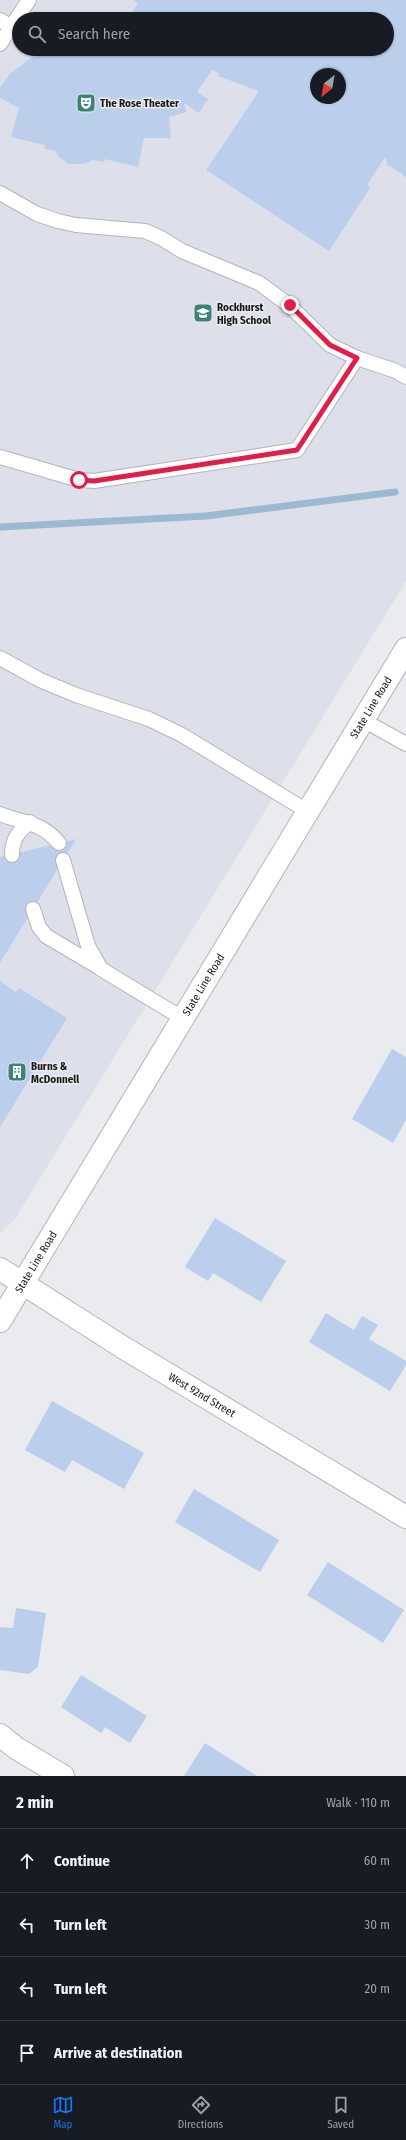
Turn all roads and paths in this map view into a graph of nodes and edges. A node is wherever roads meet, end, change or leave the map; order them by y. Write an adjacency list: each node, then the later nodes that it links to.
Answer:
1 (29, 0): 2 (lane)
2 (18, 12)
3 (6, 24): 4 (lane)
4 (0, 44)
5 (0, 193): 6 (lane)
6 (357, 358): 7 (lane); 8 (lane)
7 (406, 377)
8 (0, 457)
9 (405, 653): 11 (main road, State Line Road)
10 (0, 658): 13 (lane)
11 (363, 720): 12 (lane); 13 (main road, State Line Road)
12 (406, 744)
13 (307, 811): 21 (main road, State Line Road)
14 (0, 814): 15 (lane)
15 (30, 822): 16 (lane); 17 (lane)
16 (58, 843)
17 (12, 855)
18 (63, 860): 20 (lane)
19 (33, 909): 20 (lane)
20 (101, 969): 21 (lane)
21 (182, 1018): 23 (main road, State Line Road)
22 (0, 1269): 23 (main road, West 92nd Street)
23 (23, 1283): 24 (main road, State Line Road); 25 (main road, West 92nd Street)
24 (0, 1321)
25 (406, 1517)
26 (0, 1735): 27 (main road)
27 (63, 1776)

